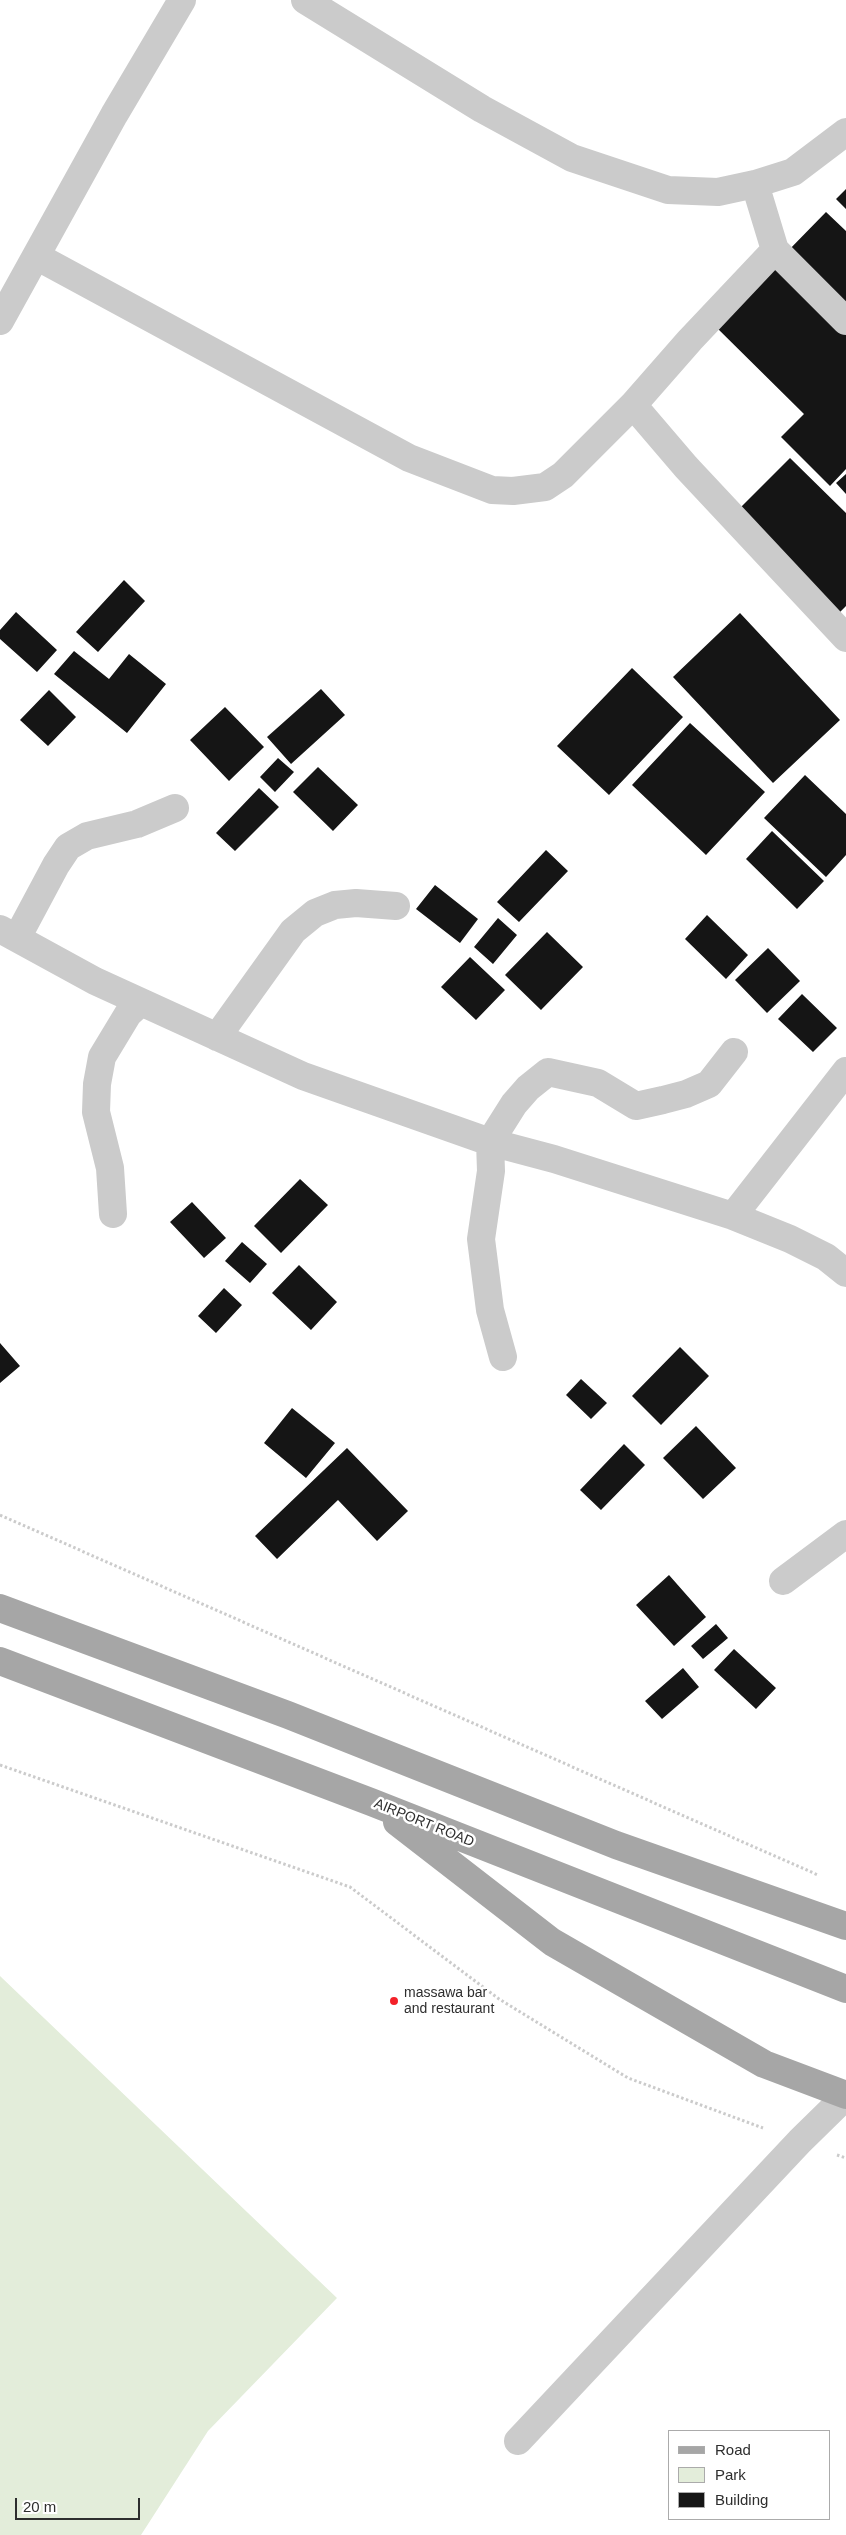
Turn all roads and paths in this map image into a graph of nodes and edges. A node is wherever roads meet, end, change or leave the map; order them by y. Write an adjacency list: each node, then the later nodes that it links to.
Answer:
1 (182, 0): 6 (street)
2 (305, 0): 4 (street)
3 (846, 132): 4 (street)
4 (755, 184): 5 (street)
5 (775, 250): 8 (street); 9 (street)
6 (36, 256): 7 (street); 9 (street)
7 (0, 321)
8 (846, 321)
9 (633, 405): 10 (street)
10 (846, 638)
11 (175, 808): 13 (street)
12 (396, 906): 15 (street)
13 (8, 934): 14 (street)
14 (140, 1003): 15 (street); 19 (street)
15 (217, 1038): 18 (street)
16 (734, 1052): 18 (street)
17 (846, 1071): 20 (street)
18 (490, 1142): 20 (street); 22 (street)
19 (113, 1214)
20 (733, 1216): 21 (street)
21 (846, 1273)
22 (503, 1357)
23 (0, 1515): 30 (path)
24 (846, 1534): 25 (street)
25 (783, 1581)
26 (0, 1608): 31 (main road)
27 (1, 1663): 29 (main road, AIRPORT ROAD)
28 (0, 1765): 34 (path)
29 (371, 1802): 32 (main road, AIRPORT ROAD); 33 (main road)
30 (819, 1876)
31 (846, 1926)
32 (846, 1989)
33 (846, 2096): 34 (street)
34 (800, 2141): 35 (path); 36 (street)
35 (846, 2158)
36 (518, 2441)

